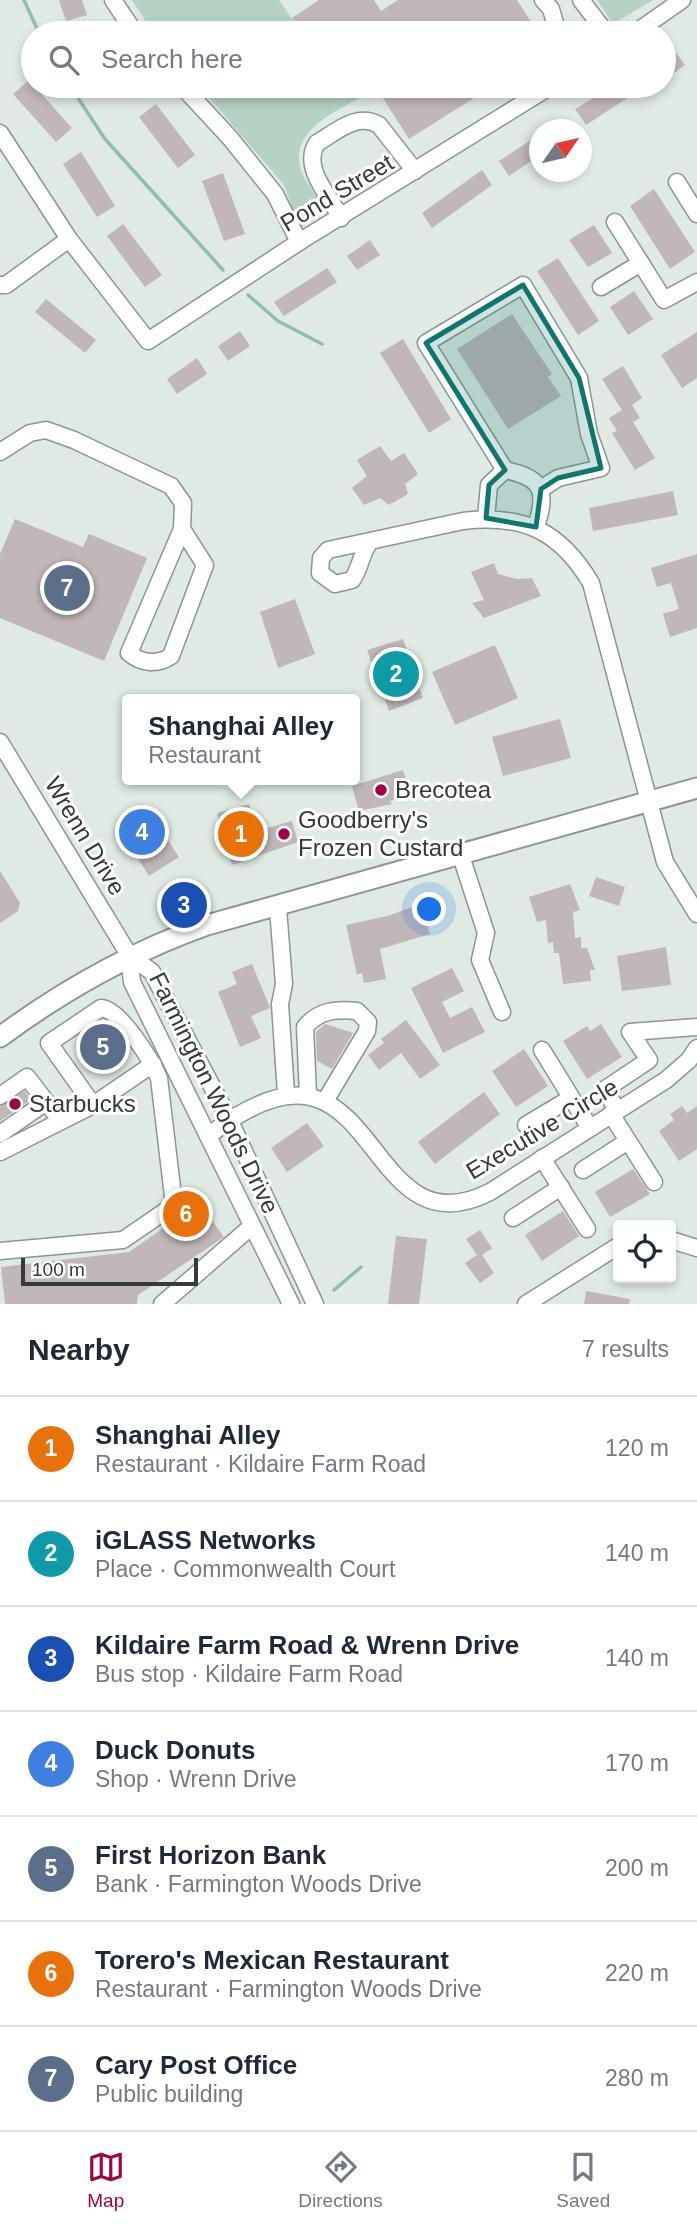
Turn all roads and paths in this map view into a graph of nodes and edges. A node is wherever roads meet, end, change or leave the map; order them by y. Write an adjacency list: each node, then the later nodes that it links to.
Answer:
1 (113, 0): 5 (street)
2 (543, 0): 6 (street)
3 (581, 0): 7 (street)
4 (682, 0): 8 (street)
5 (127, 21)
6 (554, 21)
7 (597, 21)
8 (652, 21)
9 (192, 98): 18 (street)
10 (526, 98): 12 (street, Pond Street)
11 (0, 133): 17 (street)
12 (415, 171): 15 (street, Pond Street); 15 (street)
13 (677, 181): 14 (street)
14 (697, 214)
15 (341, 218): 18 (street, Pond Street)
16 (615, 222): 19 (street)
17 (69, 239): 18 (street, Pond Street); 21 (street)
18 (299, 242)
19 (640, 263): 20 (street); 22 (street)
20 (697, 282)
21 (0, 285)
22 (601, 287)
23 (0, 452): 28 (street)
24 (505, 470): 25 (street); 25 (street); 26 (street)
25 (541, 489): 27 (street)
26 (486, 518): 27 (street); 29 (street)
27 (536, 527): 33 (street)
28 (182, 530): 28 (street)
29 (370, 541)
30 (0, 742): 31 (street, Wrenn Drive)
31 (7, 764): 37 (street, Wrenn Drive)
32 (697, 788): 33 (main road)
33 (647, 802): 34 (main road); 36 (street)
34 (461, 856): 35 (main road); 38 (street)
35 (278, 908): 37 (main road); 44 (street)
36 (697, 914)
37 (129, 955): 40 (main road); 52 (street, Farmington Woods Drive); 57 (street, Farmington Woods Drive)
38 (502, 1012)
39 (697, 1027): 51 (street)
40 (0, 1037)
41 (697, 1048): 51 (street, Executive Circle)
42 (542, 1050): 47 (street)
43 (153, 1064): 50 (street); 50 (street); 70 (street)
44 (286, 1094): 45 (street, Executive Circle); 52 (street, Executive Circle)
45 (308, 1095): 48 (street, Executive Circle); 48 (street)
46 (0, 1096): 49 (street)
47 (571, 1098): 54 (street); 55 (street)
48 (325, 1101): 60 (street, Executive Circle)
49 (46, 1102): 53 (street); 56 (street)
50 (93, 1105): 53 (street)
51 (614, 1112): 55 (street, Executive Circle); 58 (street)
52 (229, 1119): 57 (street, Executive Circle); 73 (street, Farmington Woods Drive)
53 (61, 1121): 59 (street)
54 (526, 1125)
55 (590, 1128): 60 (street, Executive Circle)
56 (0, 1134)
57 (208, 1136): 65 (street, Farmington Woods Drive)
58 (628, 1141): 61 (street); 62 (street)
59 (0, 1152)
60 (542, 1158): 63 (street)
61 (583, 1170)
62 (654, 1182)
63 (561, 1187): 64 (street); 66 (street)
64 (513, 1218)
65 (252, 1226): 71 (street); 72 (street, Farmington Woods Drive)
66 (587, 1229)
67 (676, 1242): 68 (street)
68 (697, 1248)
69 (613, 1249): 74 (street)
70 (0, 1251)
71 (162, 1304)
72 (291, 1304)
73 (315, 1304)
74 (526, 1304)

